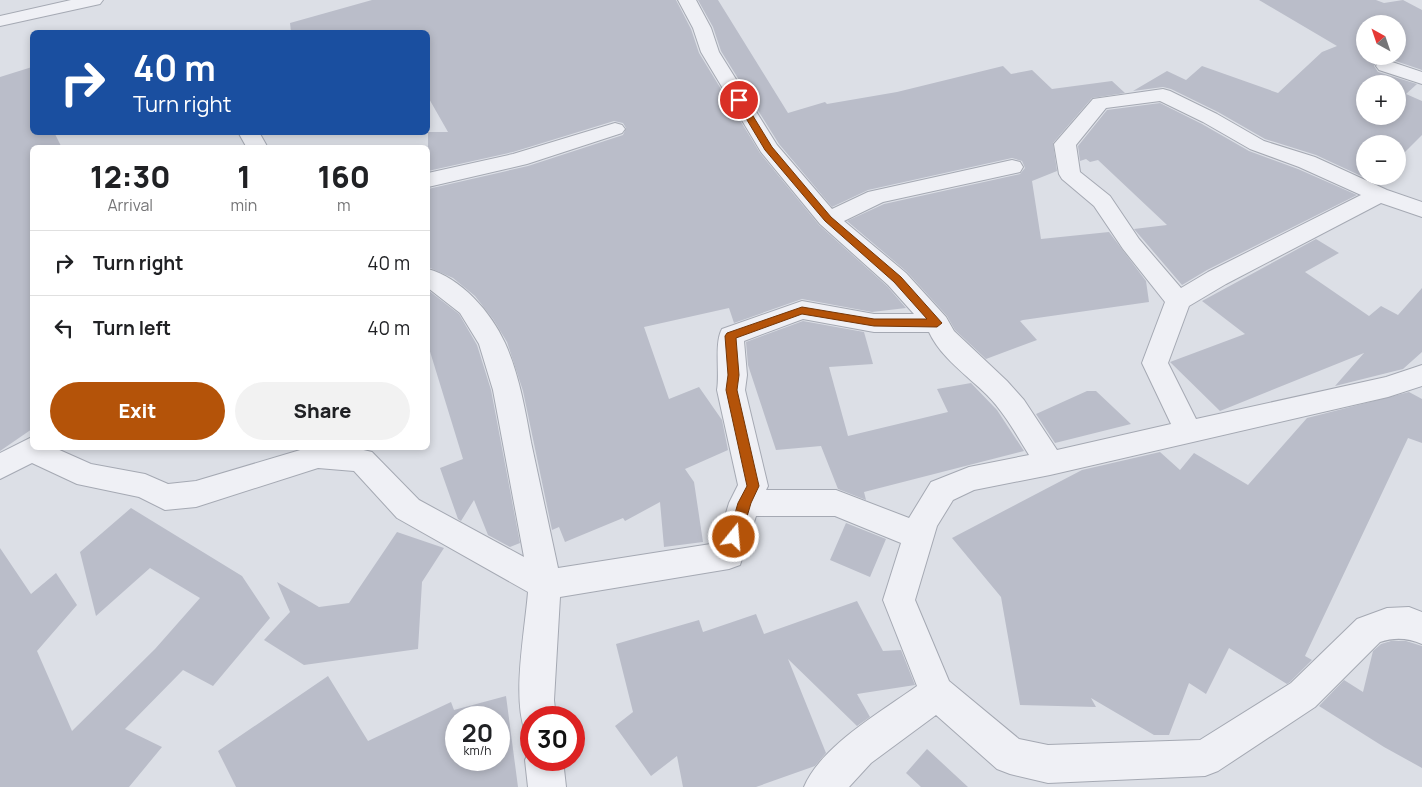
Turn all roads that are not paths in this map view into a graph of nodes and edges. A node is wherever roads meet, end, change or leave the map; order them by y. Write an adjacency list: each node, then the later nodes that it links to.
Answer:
1 (94, 0): 3 (street)
2 (687, 0): 11 (street)
3 (0, 21)
4 (1386, 66): 5 (street)
5 (1422, 78)
6 (615, 129): 8 (street)
7 (1012, 167): 11 (street)
8 (430, 180)
9 (1379, 195): 10 (street); 13 (street); 13 (street)
10 (1422, 210)
11 (828, 219): 14 (street)
12 (430, 279): 23 (street)
13 (1178, 301): 16 (street)
14 (937, 323): 19 (street); 21 (street)
15 (1422, 375): 16 (street)
16 (1188, 431): 19 (street)
17 (30, 450): 20 (street)
18 (37, 450): 23 (street)
19 (1050, 463): 22 (street)
20 (0, 466)
21 (744, 503): 22 (street); 23 (street)
22 (918, 535): 25 (street)
23 (545, 585): 26 (street)
24 (1422, 628): 25 (street)
25 (937, 693): 29 (street)
26 (537, 706)
27 (545, 771): 28 (street)
28 (547, 787)
29 (823, 787)

